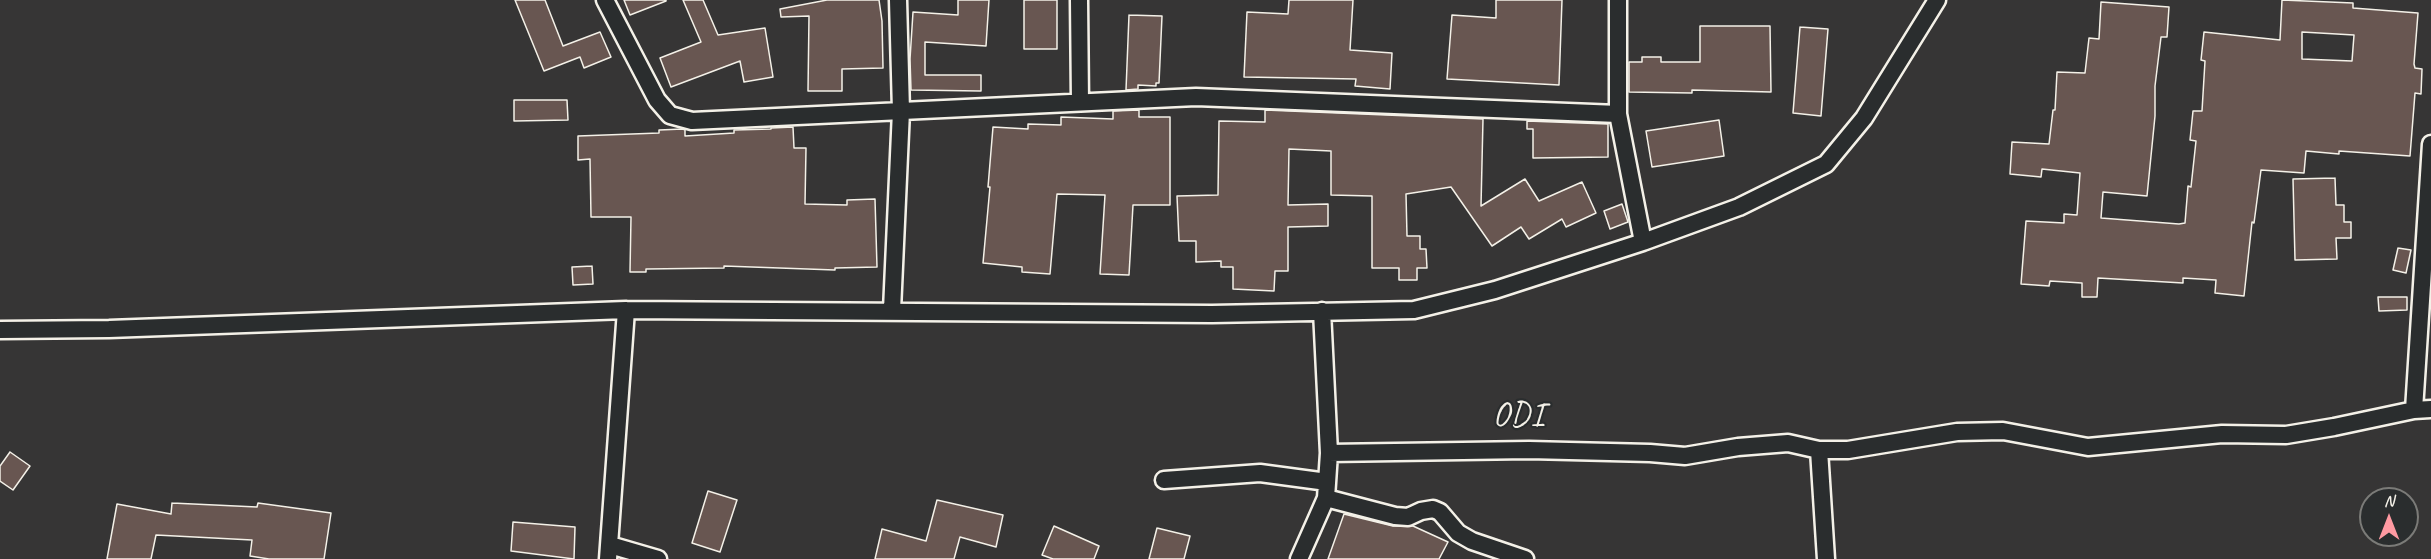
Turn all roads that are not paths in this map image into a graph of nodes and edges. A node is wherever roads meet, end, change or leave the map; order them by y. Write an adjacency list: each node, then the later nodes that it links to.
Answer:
1 (605, 0): 7 (street)
2 (898, 0): 7 (street)
3 (1078, 0): 6 (street)
4 (1618, 0): 8 (street)
5 (1937, 0): 10 (street)
6 (1080, 102): 7 (street); 8 (street)
7 (901, 111): 12 (street)
8 (1618, 114): 10 (street)
9 (2431, 144): 15 (street)
10 (1642, 242): 13 (street)
11 (626, 310): 12 (street); 14 (street); 21 (street)
12 (892, 310): 13 (street)
13 (1322, 311): 18 (street)
14 (0, 330)
15 (2414, 410): 16 (street); 17 (street)
16 (2431, 410)
17 (1819, 450): 18 (street); 25 (street)
18 (1329, 453): 20 (street)
19 (1164, 480): 20 (street)
20 (1326, 490): 23 (street); 24 (street)
21 (609, 552): 22 (street)
22 (658, 559)
23 (1299, 559)
24 (1525, 559)
25 (1826, 559)

